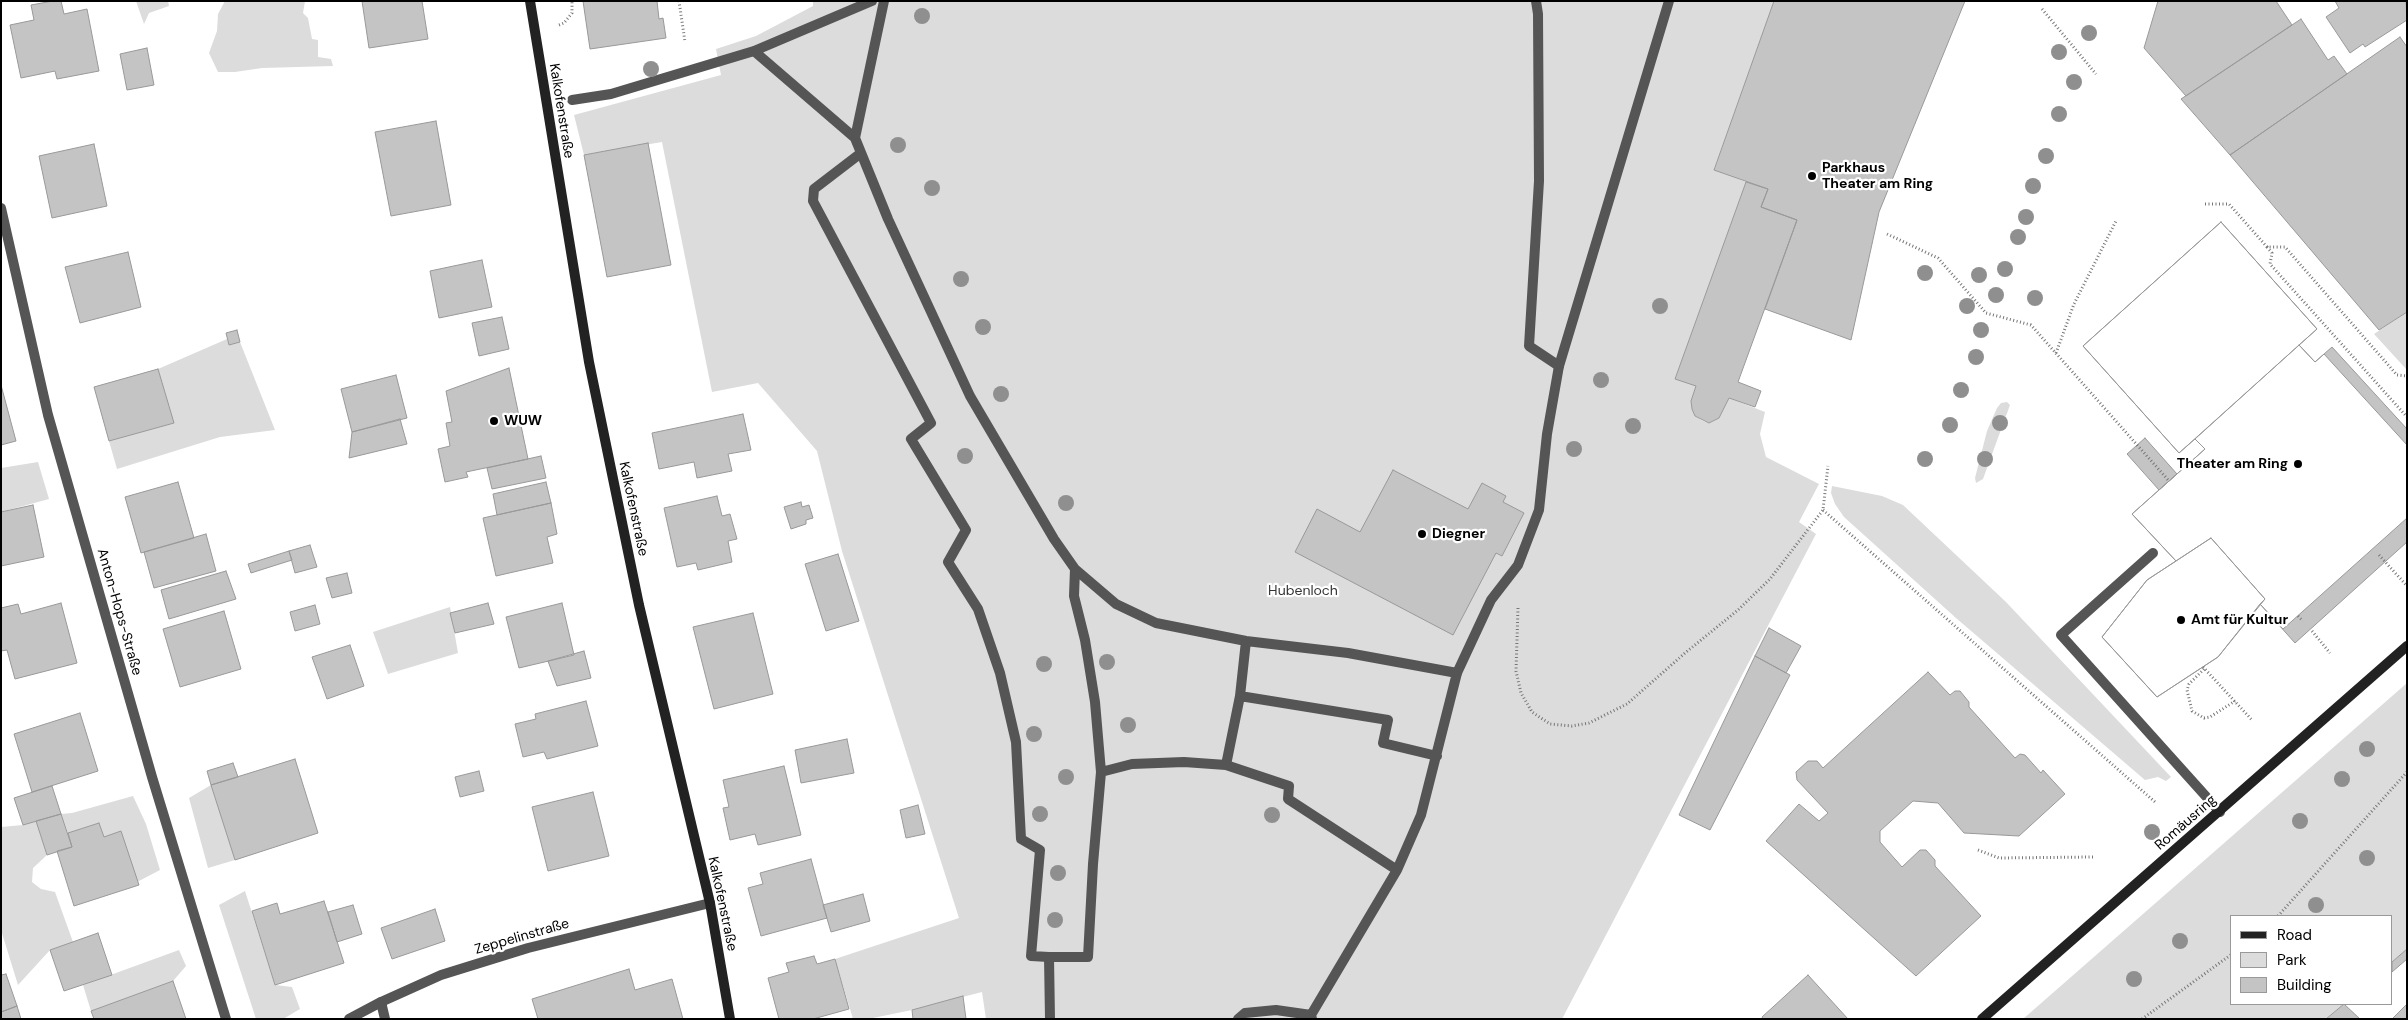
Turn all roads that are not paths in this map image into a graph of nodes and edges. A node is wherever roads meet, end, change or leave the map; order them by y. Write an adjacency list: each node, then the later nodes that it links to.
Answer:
1 (530, 1): 23 (street, Kalkofenstraße)
2 (872, 1): 6 (street)
3 (884, 1): 8 (street)
4 (1536, 1): 11 (street)
5 (1669, 1): 11 (street)
6 (754, 51): 7 (street); 8 (street)
7 (572, 100)
8 (854, 138): 9 (street)
9 (861, 154): 13 (street); 24 (street)
10 (1, 208): 27 (street, Anton-Hops-Straße)
11 (1559, 366): 16 (street)
12 (2153, 552): 21 (street)
13 (1075, 569): 14 (street); 20 (street)
14 (1246, 641): 16 (street); 17 (street)
15 (2407, 646): 21 (street, Romäusring)
16 (1457, 672): 18 (street)
17 (1240, 696): 18 (street); 19 (street)
18 (1437, 756): 22 (street)
19 (1226, 766): 20 (street); 22 (street)
20 (1101, 772): 24 (street)
21 (2220, 812): 33 (street, Romäusring)
22 (1397, 870): 26 (street)
23 (710, 904): 25 (street, Zeppelinstraße); 30 (street, Kalkofenstraße)
24 (1049, 957): 31 (street)
25 (380, 1002): 28 (street, Zeppelinstraße); 29 (street)
26 (1312, 1017): 32 (street)
27 (226, 1019)
28 (349, 1019)
29 (385, 1019)
30 (730, 1019)
31 (1050, 1019)
32 (1238, 1019)
33 (1982, 1019)

